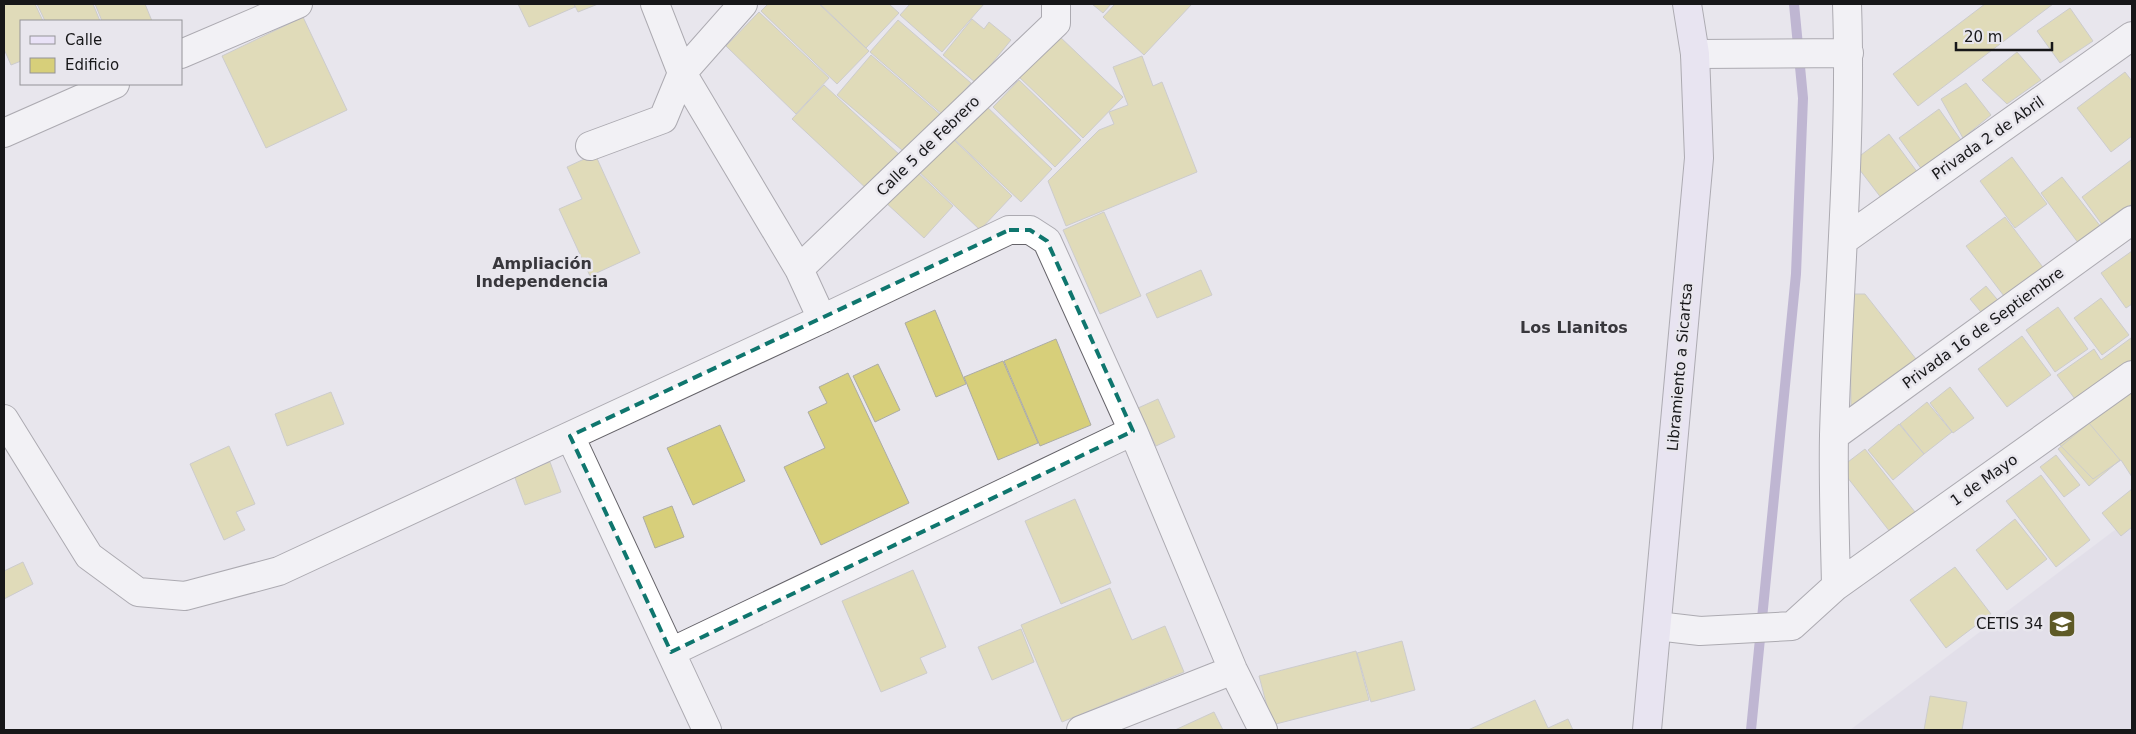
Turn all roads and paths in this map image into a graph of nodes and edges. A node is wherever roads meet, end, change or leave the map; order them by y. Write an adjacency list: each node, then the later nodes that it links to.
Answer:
1 (298, 4): 9 (street)
2 (655, 4): 11 (street)
3 (743, 4): 11 (street)
4 (1687, 4): 10 (main road, Libramiento a Sicartsa)
5 (1847, 4): 8 (street)
6 (1056, 14): 17 (street, Calle 5 de Febrero)
7 (2132, 36): 16 (street, Privada 2 de Abril)
8 (1840, 53): 10 (street); 16 (street)
9 (182, 54)
10 (1695, 54): 25 (main road, Libramiento a Sicartsa)
11 (682, 73): 14 (street); 17 (street)
12 (112, 85): 13 (street)
13 (4, 134)
14 (590, 146)
15 (2132, 220): 23 (street, Privada 16 de Septiembre)
16 (1844, 240): 23 (street)
17 (799, 269): 18 (street)
18 (822, 319): 21 (street); 22 (street)
19 (2132, 374): 24 (street, 1 de Mayo)
20 (4, 419): 22 (street)
21 (1133, 431): 26 (street); 27 (street)
22 (570, 436): 26 (street)
23 (1834, 436): 24 (street)
24 (1836, 586): 25 (street, 1 de Mayo)
25 (1657, 626): 31 (main road, Libramiento a Sicartsa)
26 (671, 652): 28 (street)
27 (1233, 670): 29 (street); 30 (street)
28 (707, 730)
29 (1081, 730)
30 (1263, 730)
31 (1647, 730)

